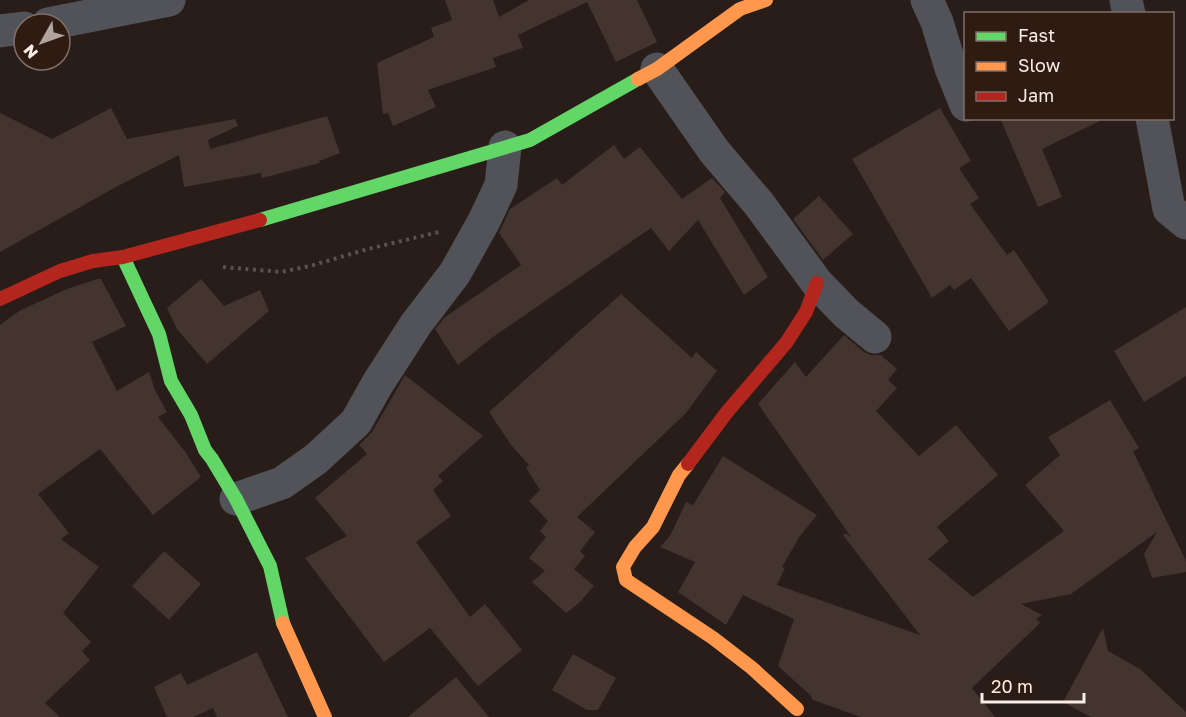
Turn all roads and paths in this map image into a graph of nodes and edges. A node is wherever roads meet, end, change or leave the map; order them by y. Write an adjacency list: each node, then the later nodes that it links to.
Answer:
1 (169, 0): 4 (street)
2 (766, 0): 5 (street)
3 (927, 0): 6 (street)
4 (72, 19)
5 (657, 69): 8 (street); 13 (street)
6 (964, 100)
7 (1152, 120): 10 (street)
8 (505, 147): 9 (street); 11 (street)
9 (484, 221): 12 (path); 16 (street)
10 (1186, 223)
11 (123, 257): 14 (street); 16 (street)
12 (220, 267)
13 (817, 283): 15 (street); 17 (street)
14 (0, 299)
15 (875, 337)
16 (236, 499): 18 (street)
17 (797, 709)
18 (325, 717)

